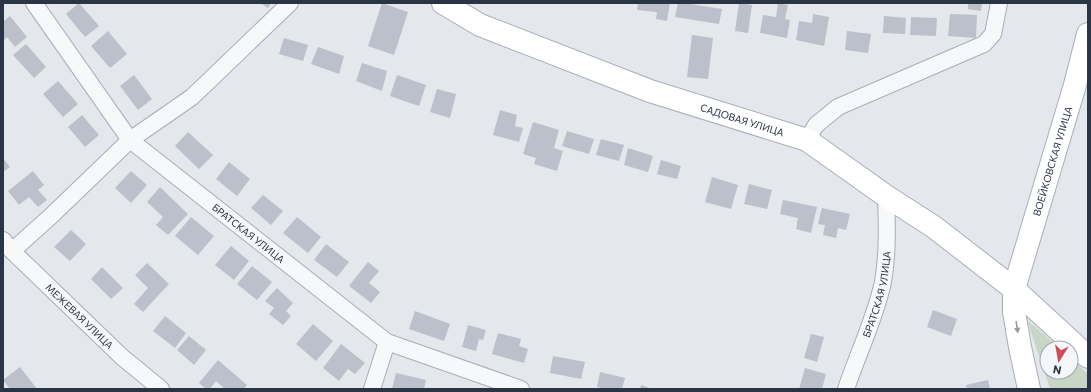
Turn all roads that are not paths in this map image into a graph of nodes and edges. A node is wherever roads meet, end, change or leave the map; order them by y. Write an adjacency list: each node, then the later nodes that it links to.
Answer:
1 (34, 3): 6 (street, БРАТСКАЯ УЛИЦА)
2 (290, 3): 6 (street)
3 (443, 3): 7 (main road, САДОВАЯ УЛИЦА)
4 (999, 3): 7 (street)
5 (1088, 34): 10 (main road, ВОЕЙКОВСКАЯ УЛИЦА)
6 (130, 140): 9 (street); 11 (street, БРАТСКАЯ УЛИЦА)
7 (807, 140): 8 (main road, САДОВАЯ УЛИЦА)
8 (886, 196): 10 (main road, САДОВАЯ УЛИЦА); 16 (street, БРАТСКАЯ УЛИЦА)
9 (8, 245): 13 (street, МЕЖЕВАЯ УЛИЦА)
10 (1014, 288): 12 (main road, САДОВАЯ УЛИЦА); 17 (main road, one-way to 17)
11 (387, 342): 14 (street); 15 (street, БРАТСКАЯ УЛИЦА)
12 (1088, 357)
13 (161, 389)
14 (372, 389)
15 (522, 389)
16 (846, 389)
17 (1029, 389)

